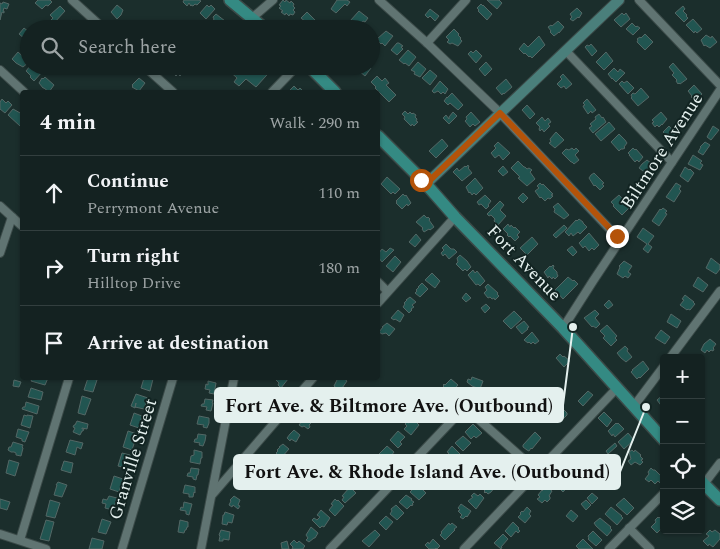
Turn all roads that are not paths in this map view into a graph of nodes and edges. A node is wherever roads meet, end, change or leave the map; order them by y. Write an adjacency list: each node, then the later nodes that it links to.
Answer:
1 (72, 0): 9 (street)
2 (230, 0): 8 (main road)
3 (273, 0): 8 (street)
4 (379, 0): 11 (street)
5 (466, 0): 11 (street)
6 (619, 0): 12 (street)
7 (639, 0): 17 (street)
8 (252, 18): 10 (main road)
9 (94, 20)
10 (254, 20)
11 (427, 43): 23 (street)
12 (566, 51): 23 (street); 25 (street)
13 (0, 70): 18 (street)
14 (154, 75): 19 (street)
15 (288, 75): 20 (street)
16 (317, 75): 21 (main road)
17 (720, 84)
18 (22, 90)
19 (171, 90)
20 (274, 90)
21 (333, 90)
22 (720, 90): 25 (street, Biltmore Avenue)
23 (500, 113): 26 (street); 31 (street)
24 (380, 138): 26 (main road, Fort Avenue)
25 (672, 162): 31 (street, Biltmore Avenue)
26 (426, 184): 28 (main road, Fort Avenue)
27 (0, 206): 29 (street)
28 (455, 216): 35 (street); 37 (main road, Fort Avenue)
29 (12, 217): 30 (street); 32 (street)
30 (20, 224)
31 (620, 240): 37 (street, Biltmore Avenue)
32 (0, 253)
33 (380, 284): 35 (street)
34 (720, 291): 38 (street)
35 (387, 292): 36 (street)
36 (380, 301)
37 (563, 328): 44 (main road, Fort Avenue)
38 (673, 354)
39 (660, 371): 45 (street)
40 (68, 380): 56 (street)
41 (172, 380): 58 (street, Granville Street)
42 (234, 380): 51 (street)
43 (311, 380): 51 (street)
44 (617, 388): 45 (main road, Fort Avenue); 48 (street)
45 (634, 406): 46 (main road, Fort Avenue)
46 (660, 435)
47 (720, 463): 49 (street)
48 (537, 471): 60 (street); 61 (street)
49 (705, 481)
50 (705, 485): 53 (main road)
51 (211, 496): 59 (street)
52 (660, 497): 54 (street)
53 (720, 500)
54 (629, 528): 62 (street); 63 (street)
55 (0, 534): 56 (street)
56 (20, 540): 57 (street)
57 (46, 549)
58 (122, 549)
59 (201, 549)
60 (330, 549)
61 (464, 549)
62 (609, 549)
63 (650, 549)

